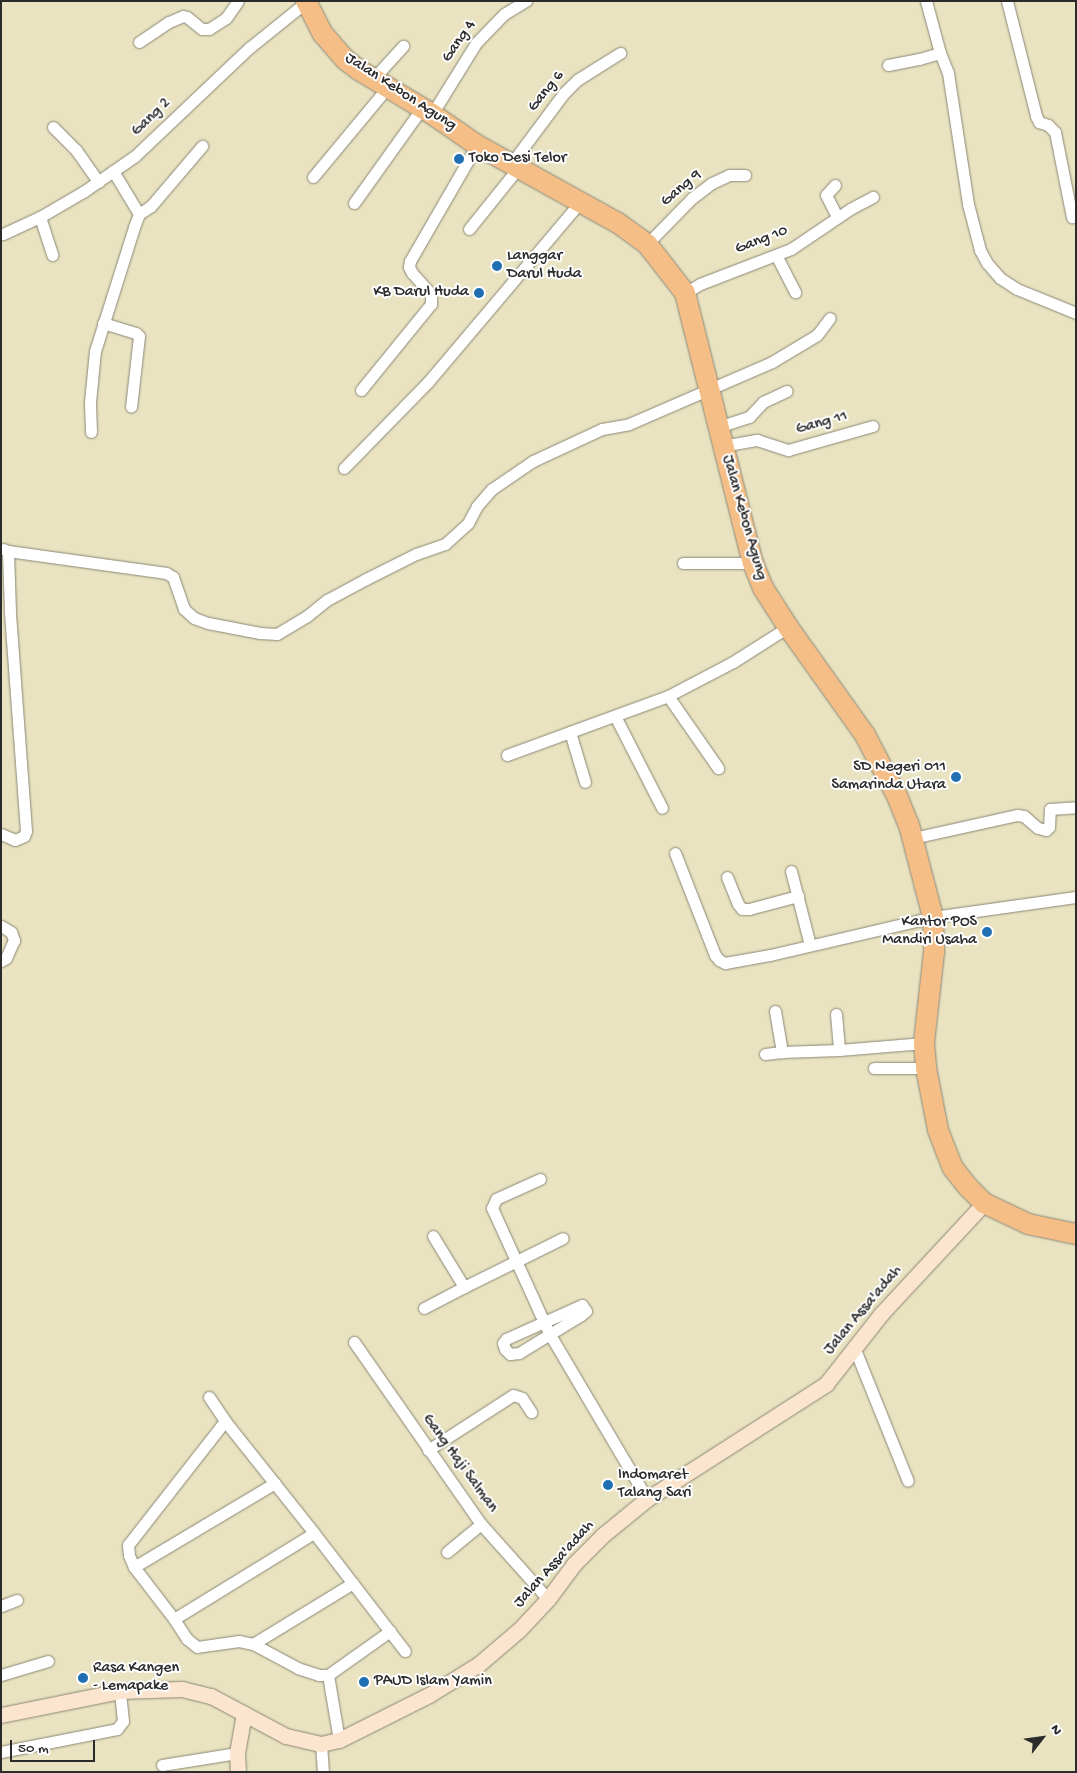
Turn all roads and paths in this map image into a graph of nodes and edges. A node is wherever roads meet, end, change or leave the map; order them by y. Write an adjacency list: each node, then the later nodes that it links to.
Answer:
1 (238, 1): 6 (street)
2 (526, 1): 12 (street, Gang 4)
3 (926, 1): 9 (street)
4 (1007, 1): 28 (street)
5 (306, 2): 11 (highway, Jalan Kebon Agung); 17 (street, Gang 2)
6 (139, 42)
7 (403, 46): 11 (street)
8 (620, 53): 16 (street, Gang 6)
9 (940, 53): 10 (street); 36 (street)
10 (888, 64)
11 (380, 84): 12 (highway, Jalan Kebon Agung); 19 (street)
12 (427, 111): 14 (highway, Jalan Kebon Agung); 24 (street, Gang 4)
13 (53, 127): 20 (street)
14 (478, 145): 16 (highway, Jalan Kebon Agung); 40 (street)
15 (202, 146): 25 (street)
16 (515, 166): 23 (highway, Jalan Kebon Agung); 29 (street, Gang 6)
17 (113, 172): 20 (street, Gang 2); 25 (street)
18 (745, 175): 31 (street, Gang 9)
19 (314, 177)
20 (98, 182): 26 (street, Gang 2)
21 (835, 185): 27 (street)
22 (873, 197): 27 (street, Gang 10)
23 (580, 201): 31 (highway, Jalan Kebon Agung); 46 (street)
24 (354, 203)
25 (139, 214): 38 (street)
26 (40, 217): 30 (street, Gang 2); 32 (street)
27 (837, 217): 33 (street, Gang 10)
28 (1072, 217)
29 (469, 229)
30 (3, 234)
31 (647, 244): 35 (highway, Jalan Kebon Agung)
32 (52, 255)
33 (776, 255): 34 (street); 35 (street, Gang 10)
34 (796, 292)
35 (685, 293): 39 (highway, Jalan Kebon Agung)
36 (1076, 313)
37 (830, 318): 39 (street)
38 (103, 323): 42 (street); 44 (street)
39 (710, 389): 45 (highway, Jalan Kebon Agung); 47 (street)
40 (361, 390)
41 (788, 391): 45 (street)
42 (131, 408)
43 (873, 426): 45 (street, Gang 11)
44 (91, 432)
45 (720, 437): 49 (highway, Jalan Kebon Agung)
46 (344, 468)
47 (5, 550): 59 (street)
48 (683, 563): 49 (street)
49 (753, 563): 50 (highway, Jalan Kebon Agung)
50 (788, 627): 51 (street); 60 (highway, Jalan Kebon Agung)
51 (668, 696): 52 (street); 55 (street)
52 (615, 716): 53 (street); 58 (street)
53 (570, 732): 54 (street); 56 (street)
54 (507, 755)
55 (718, 768)
56 (585, 782)
57 (1076, 807): 60 (street)
58 (662, 808)
59 (1, 834)
60 (913, 838): 66 (highway, Jalan Kebon Agung)
61 (675, 853): 68 (street)
62 (791, 871): 64 (street)
63 (727, 877): 64 (street)
64 (798, 896): 68 (street)
65 (1076, 897): 66 (street)
66 (933, 918): 68 (street); 72 (highway, Jalan Kebon Agung)
67 (1, 926): 69 (street)
68 (810, 944)
69 (1, 961)
70 (775, 1011): 74 (street)
71 (836, 1014): 73 (street)
72 (924, 1043): 73 (street); 77 (highway, Jalan Kebon Agung)
73 (839, 1050): 74 (street)
74 (782, 1052): 75 (street)
75 (765, 1054)
76 (874, 1068): 77 (street)
77 (926, 1068): 79 (highway, Jalan Kebon Agung)
78 (540, 1179): 83 (street)
79 (984, 1203): 80 (highway); 89 (street, Jalan Assa'adah)
80 (1076, 1234)
81 (433, 1236): 84 (street)
82 (563, 1238): 83 (street)
83 (516, 1261): 84 (street); 86 (street)
84 (464, 1288): 85 (street)
85 (424, 1308)
86 (542, 1321): 87 (street); 87 (street); 87 (street)
87 (549, 1333): 96 (street)
88 (354, 1342): 93 (street, Gang Haji Salman)
89 (854, 1347): 94 (street); 96 (street, Jalan Assa'adah)
90 (209, 1397): 92 (street)
91 (530, 1412): 93 (street)
92 (225, 1421): 95 (street); 100 (street)
93 (428, 1450): 97 (street, Gang Haji Salman)
94 (908, 1482)
95 (275, 1483): 98 (street); 100 (street)
96 (647, 1500): 102 (street, Jalan Assa'adah)
97 (481, 1524): 99 (street); 102 (street, Gang Haji Salman)
98 (314, 1534): 101 (street); 105 (street)
99 (447, 1552)
100 (134, 1567): 105 (street)
101 (352, 1583): 106 (street); 107 (street)
102 (548, 1599): 115 (street, Jalan Assa'adah)
103 (17, 1600): 104 (street)
104 (1, 1606)
105 (174, 1619): 107 (street)
106 (390, 1631): 108 (street); 111 (street)
107 (253, 1644): 111 (street)
108 (405, 1651)
109 (48, 1661): 110 (street)
110 (1, 1675)
111 (328, 1675): 115 (street)
112 (120, 1691): 113 (street, Jalan Assa'adah); 114 (street, Jalan Assa'adah); 117 (street)
113 (244, 1714): 116 (street, Jalan Assa'adah); 118 (street)
114 (1, 1715)
115 (340, 1740): 116 (street, Jalan Assa'adah)
116 (321, 1744): 121 (street)
117 (1, 1752)
118 (237, 1752): 119 (street); 120 (street)
119 (162, 1765)
120 (238, 1772)
121 (323, 1772)

